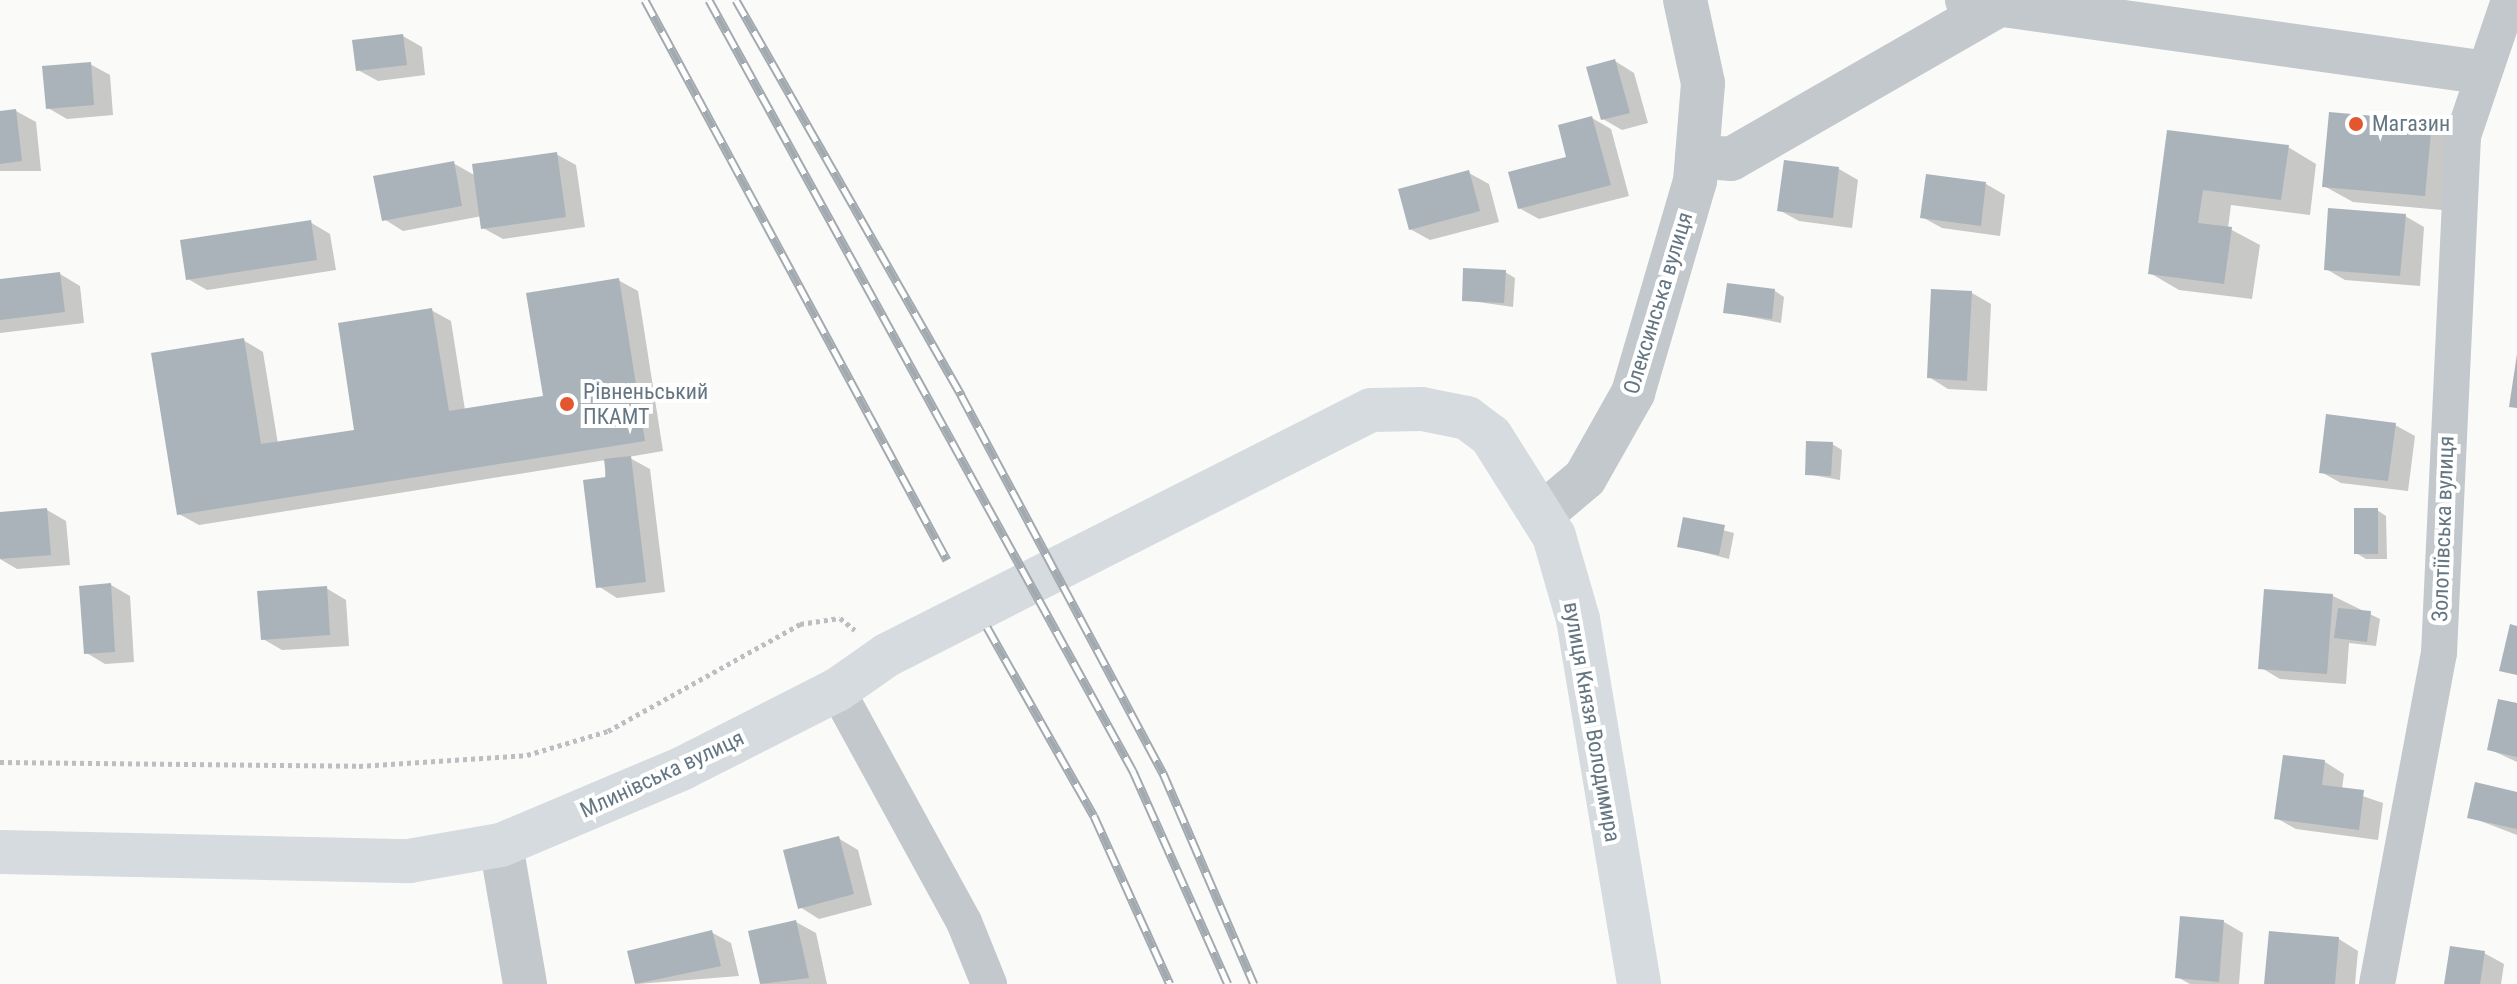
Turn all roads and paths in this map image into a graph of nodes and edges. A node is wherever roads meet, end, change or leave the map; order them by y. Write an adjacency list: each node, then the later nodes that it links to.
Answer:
1 (1685, 0): 5 (street, Олексинська вулиця)
2 (2509, 0): 4 (street, Золотіївська вулиця)
3 (1982, 3): 4 (street); 5 (street)
4 (2480, 72): 16 (street, Золотіївська вулиця)
5 (1697, 157): 7 (street, Олексинська вулиця)
6 (1265, 464): 7 (main road, вулиця Князя Володимира); 8 (main road, Млинівська вулиця)
7 (1541, 515): 15 (main road, вулиця Князя Володимира)
8 (887, 655): 9 (main road, Млинівська вулиця); 10 (path)
9 (837, 690): 11 (main road, Млинівська вулиця); 14 (street)
10 (0, 762)
11 (501, 845): 12 (main road, Млинівська вулиця); 13 (street)
12 (0, 852)
13 (525, 984)
14 (989, 984)
15 (1639, 984)
16 (2377, 984)

